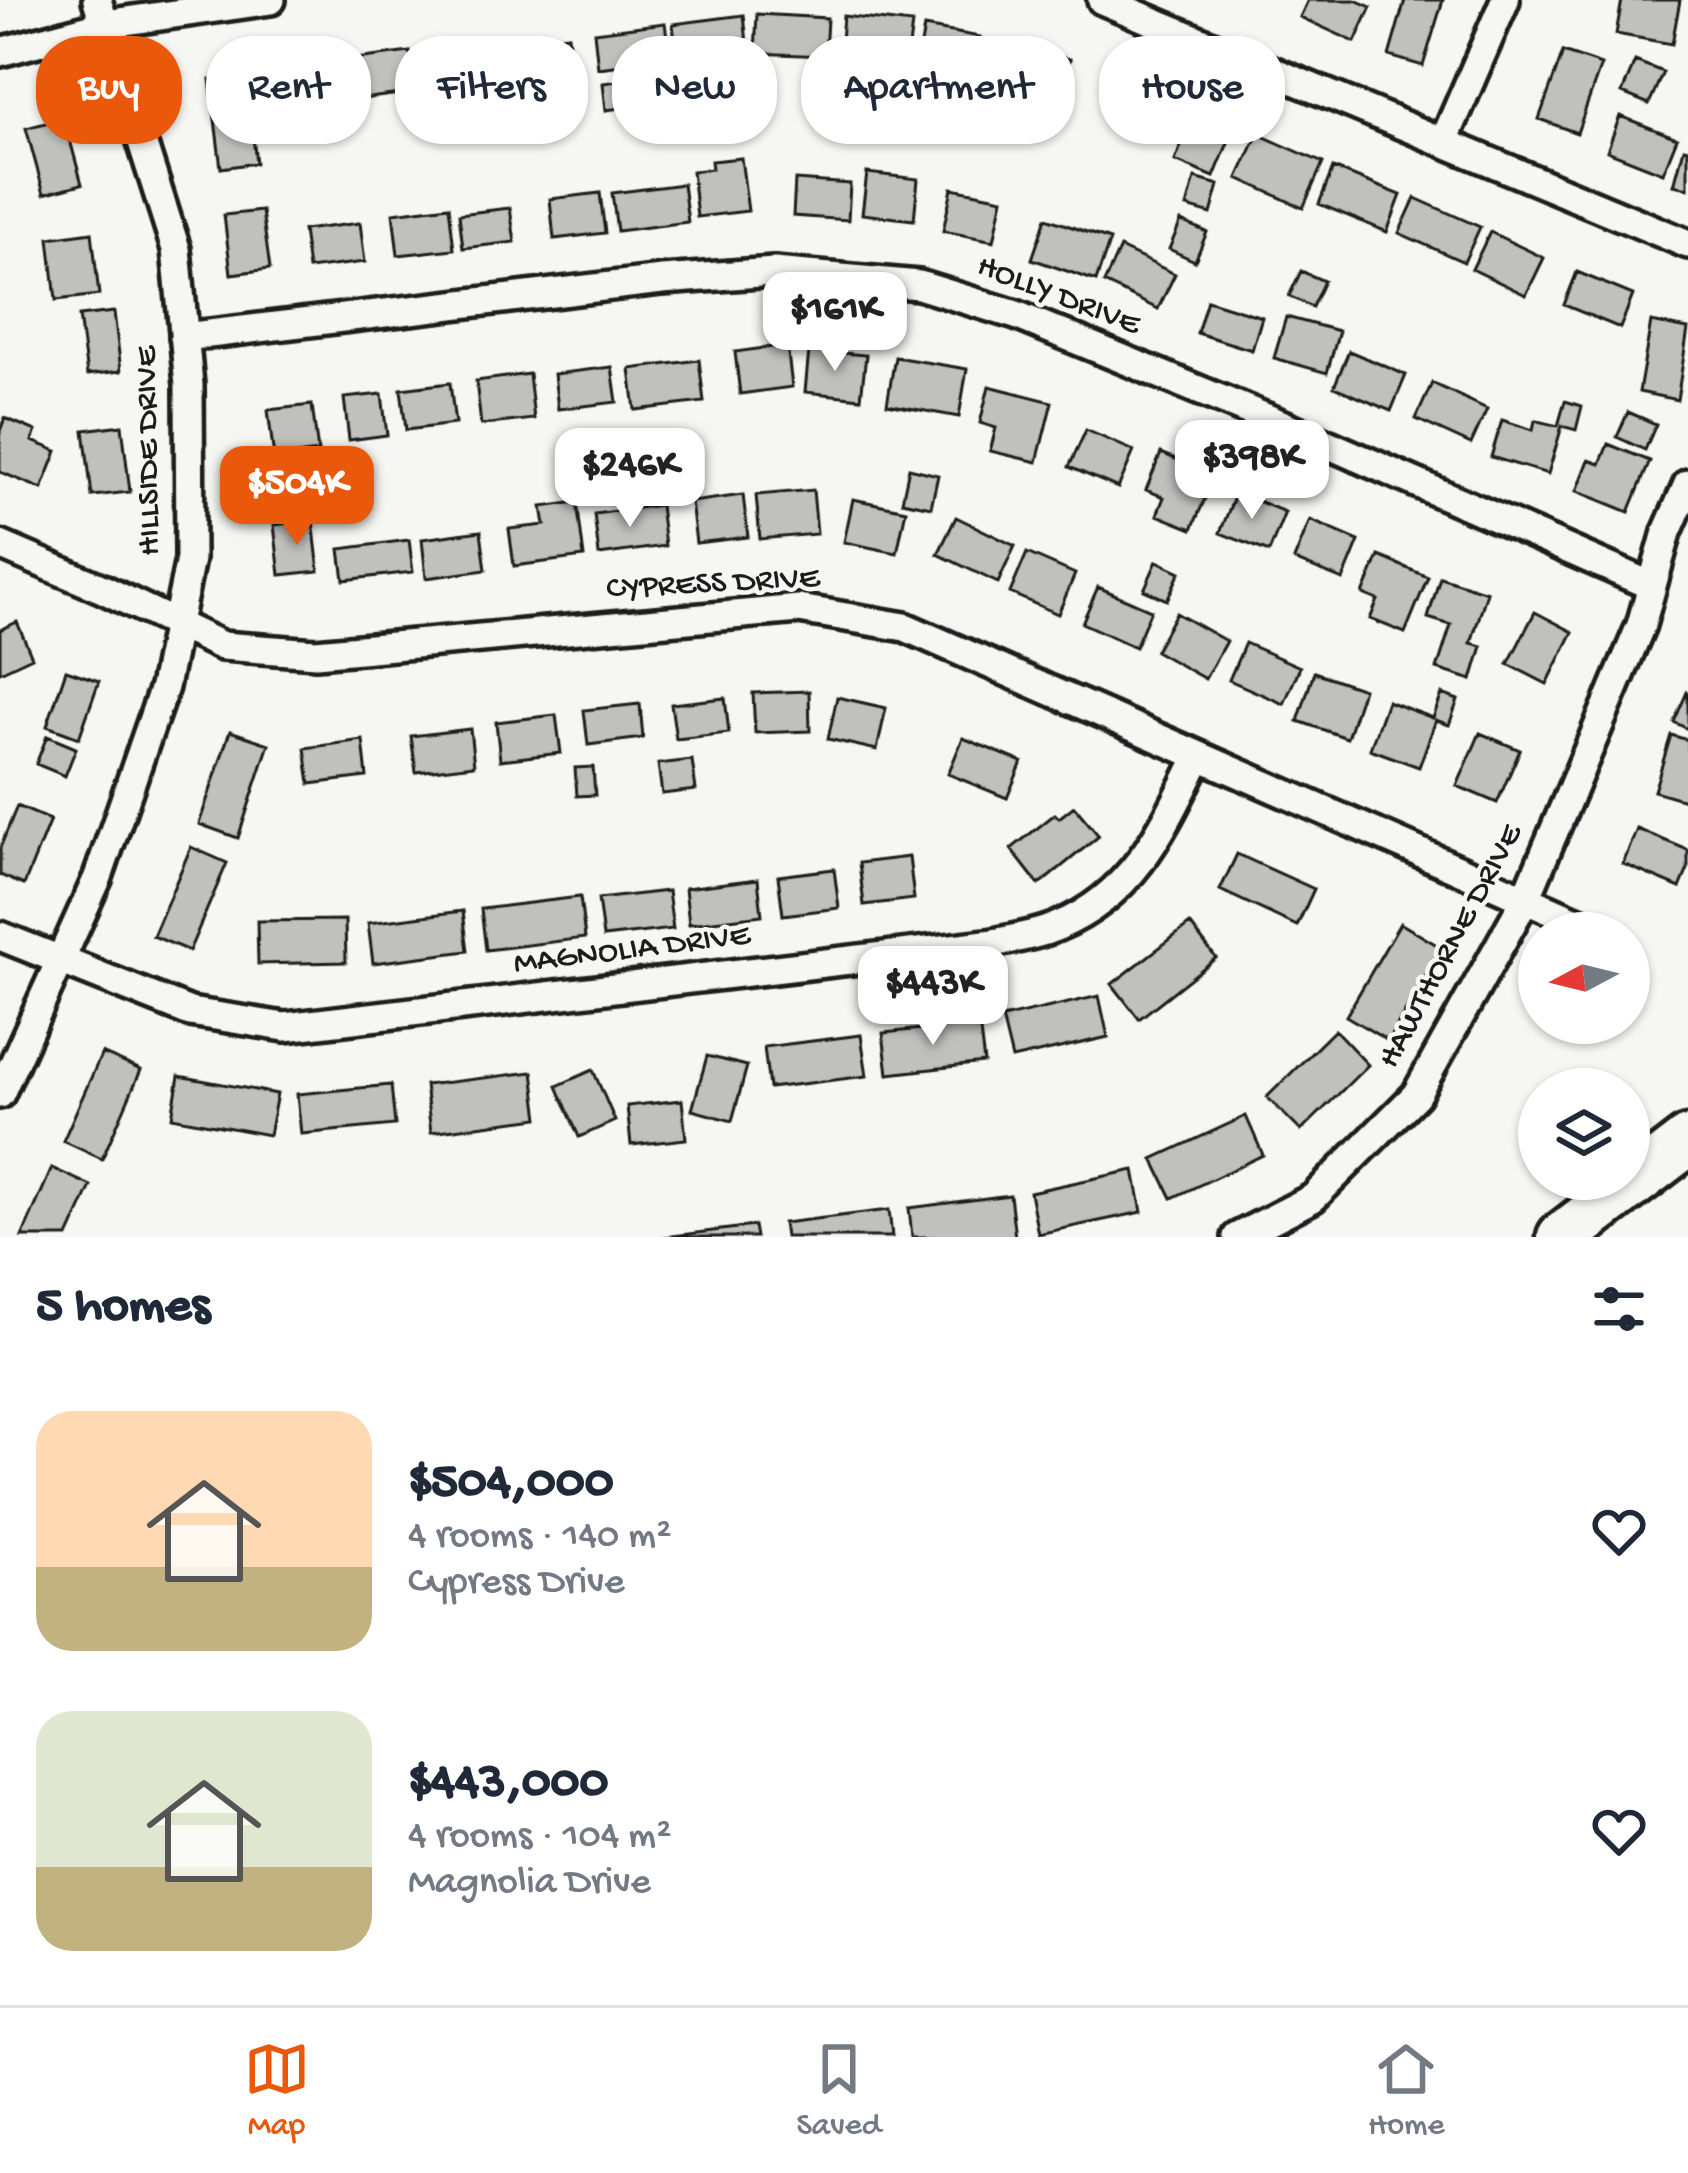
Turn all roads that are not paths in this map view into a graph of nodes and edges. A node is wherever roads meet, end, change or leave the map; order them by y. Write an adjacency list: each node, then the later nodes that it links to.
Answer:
1 (271, 0): 4 (street)
2 (1102, 0): 6 (street)
3 (1505, 0): 6 (street)
4 (101, 12): 5 (street); 8 (street, HILLSIDE DRIVE)
5 (0, 52)
6 (1444, 141): 7 (street)
7 (1688, 244)
8 (184, 337): 11 (street, HOLLY DRIVE); 12 (street, HILLSIDE DRIVE)
9 (1688, 484): 11 (street, HAWTHORNE DRIVE)
10 (0, 545): 12 (street, CYPRESS DRIVE)
11 (1652, 586): 14 (street, HAWTHORNE DRIVE)
12 (177, 624): 13 (street, CYPRESS DRIVE); 17 (street, HILLSIDE DRIVE)
13 (1199, 755): 14 (street, CYPRESS DRIVE); 17 (street, MAGNOLIA DRIVE)
14 (1526, 898): 15 (street, CYPRESS DRIVE); 20 (street, HAWTHORNE DRIVE)
15 (1557, 912)
16 (0, 936): 17 (street, MAGNOLIA DRIVE)
17 (60, 961): 18 (street, HILLSIDE DRIVE)
18 (0, 1094)
19 (1688, 1141): 21 (highway)
20 (1237, 1237)
21 (1562, 1237)

